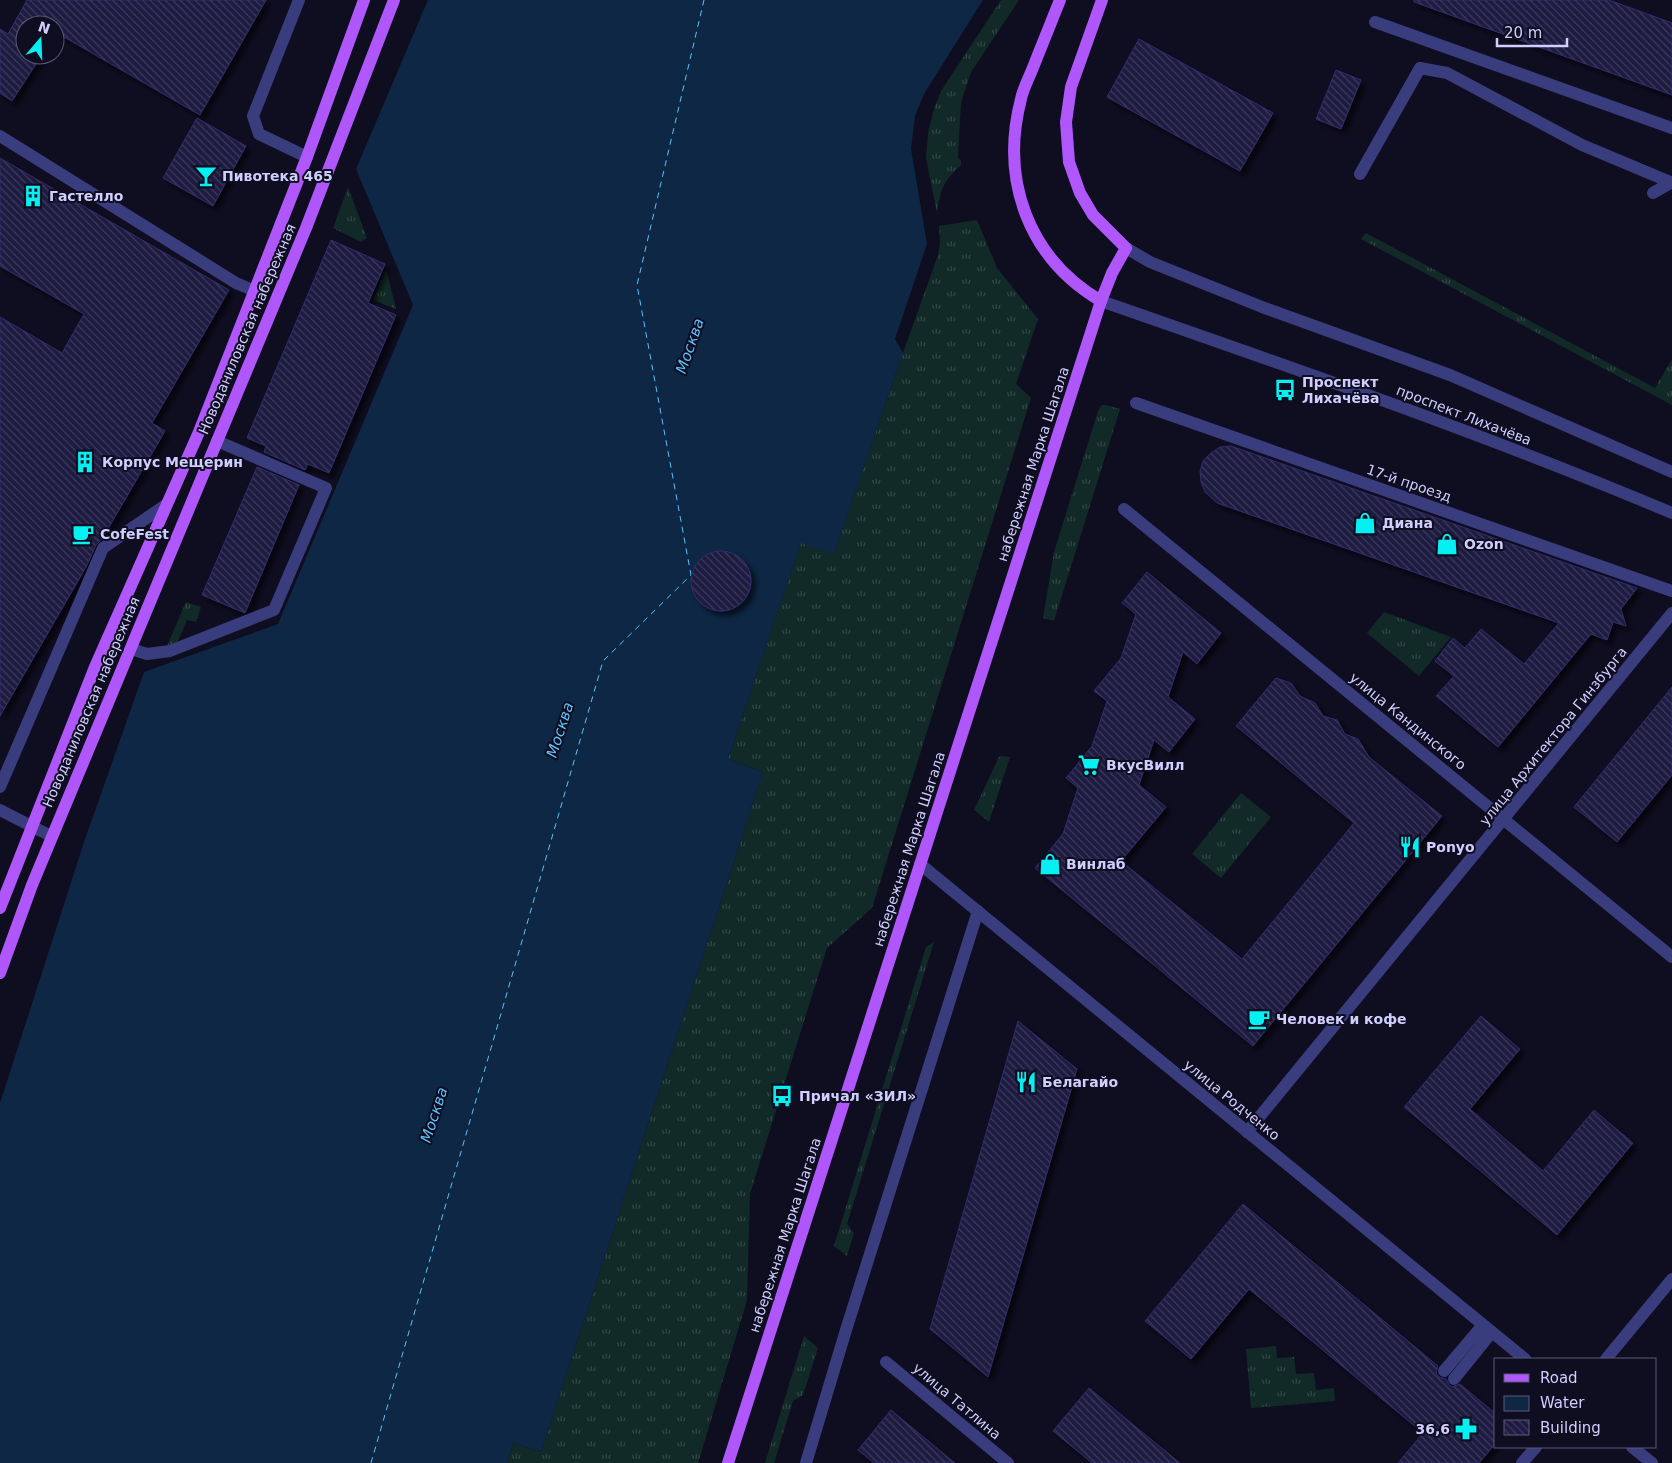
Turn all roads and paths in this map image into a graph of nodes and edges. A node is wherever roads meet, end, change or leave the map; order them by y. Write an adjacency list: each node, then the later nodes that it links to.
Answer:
1 (299, 0): 9 (street)
2 (364, 0): 9 (main road, Новоданиловская набережная)
3 (394, 0): 17 (main road, Новоданиловская набережная)
4 (1060, 0): 15 (main road)
5 (1102, 0): 13 (main road)
6 (1375, 22): 7 (street)
7 (1672, 128)
8 (0, 136): 14 (street)
9 (307, 158): 14 (main road, Новоданиловская набережная)
10 (1360, 174): 11 (street)
11 (1671, 182): 12 (street)
12 (1653, 193)
13 (1126, 248): 15 (main road, набережная Марка Шагала); 18 (street, проспект Лихачёва)
14 (255, 291): 19 (main road, Новоданиловская набережная)
15 (1101, 301): 21 (street, проспект Лихачёва); 30 (main road, набережная Марка Шагала)
16 (1136, 403): 22 (street, 17-й проезд)
17 (217, 441): 24 (main road, Новоданиловская набережная); 24 (street)
18 (1672, 472)
19 (167, 504): 25 (street); 28 (main road, Новоданиловская набережная)
20 (1124, 509): 27 (street, улица Кандинского)
21 (1672, 513)
22 (1672, 591)
23 (1672, 613): 27 (street, улица Архитектора Гинзбурга)
24 (130, 649): 29 (main road, Новоданиловская набережная)
25 (0, 787)
26 (0, 810): 28 (street)
27 (1504, 819): 33 (street, улица Кандинского); 35 (street, улица Архитектора Гинзбурга)
28 (31, 826): 29 (street); 31 (main road, Новоданиловская набережная)
29 (51, 836): 34 (main road, Новоданиловская набережная)
30 (920, 864): 32 (street, улица Родченко); 44 (main road, набережная Марка Шагала)
31 (0, 908)
32 (978, 911): 35 (street, улица Родченко); 45 (street)
33 (1672, 957)
34 (0, 973)
35 (1247, 1132): 37 (street, улица Родченко)
36 (1672, 1279): 39 (street)
37 (1488, 1329): 38 (street, улица Родченко); 41 (street)
38 (1524, 1358)
39 (1607, 1358)
40 (886, 1362): 46 (street, улица Татлина)
41 (1449, 1375)
42 (1535, 1448): 47 (street)
43 (1633, 1448): 48 (street)
44 (728, 1463)
45 (806, 1463)
46 (1008, 1463)
47 (1522, 1463)
48 (1652, 1463)

